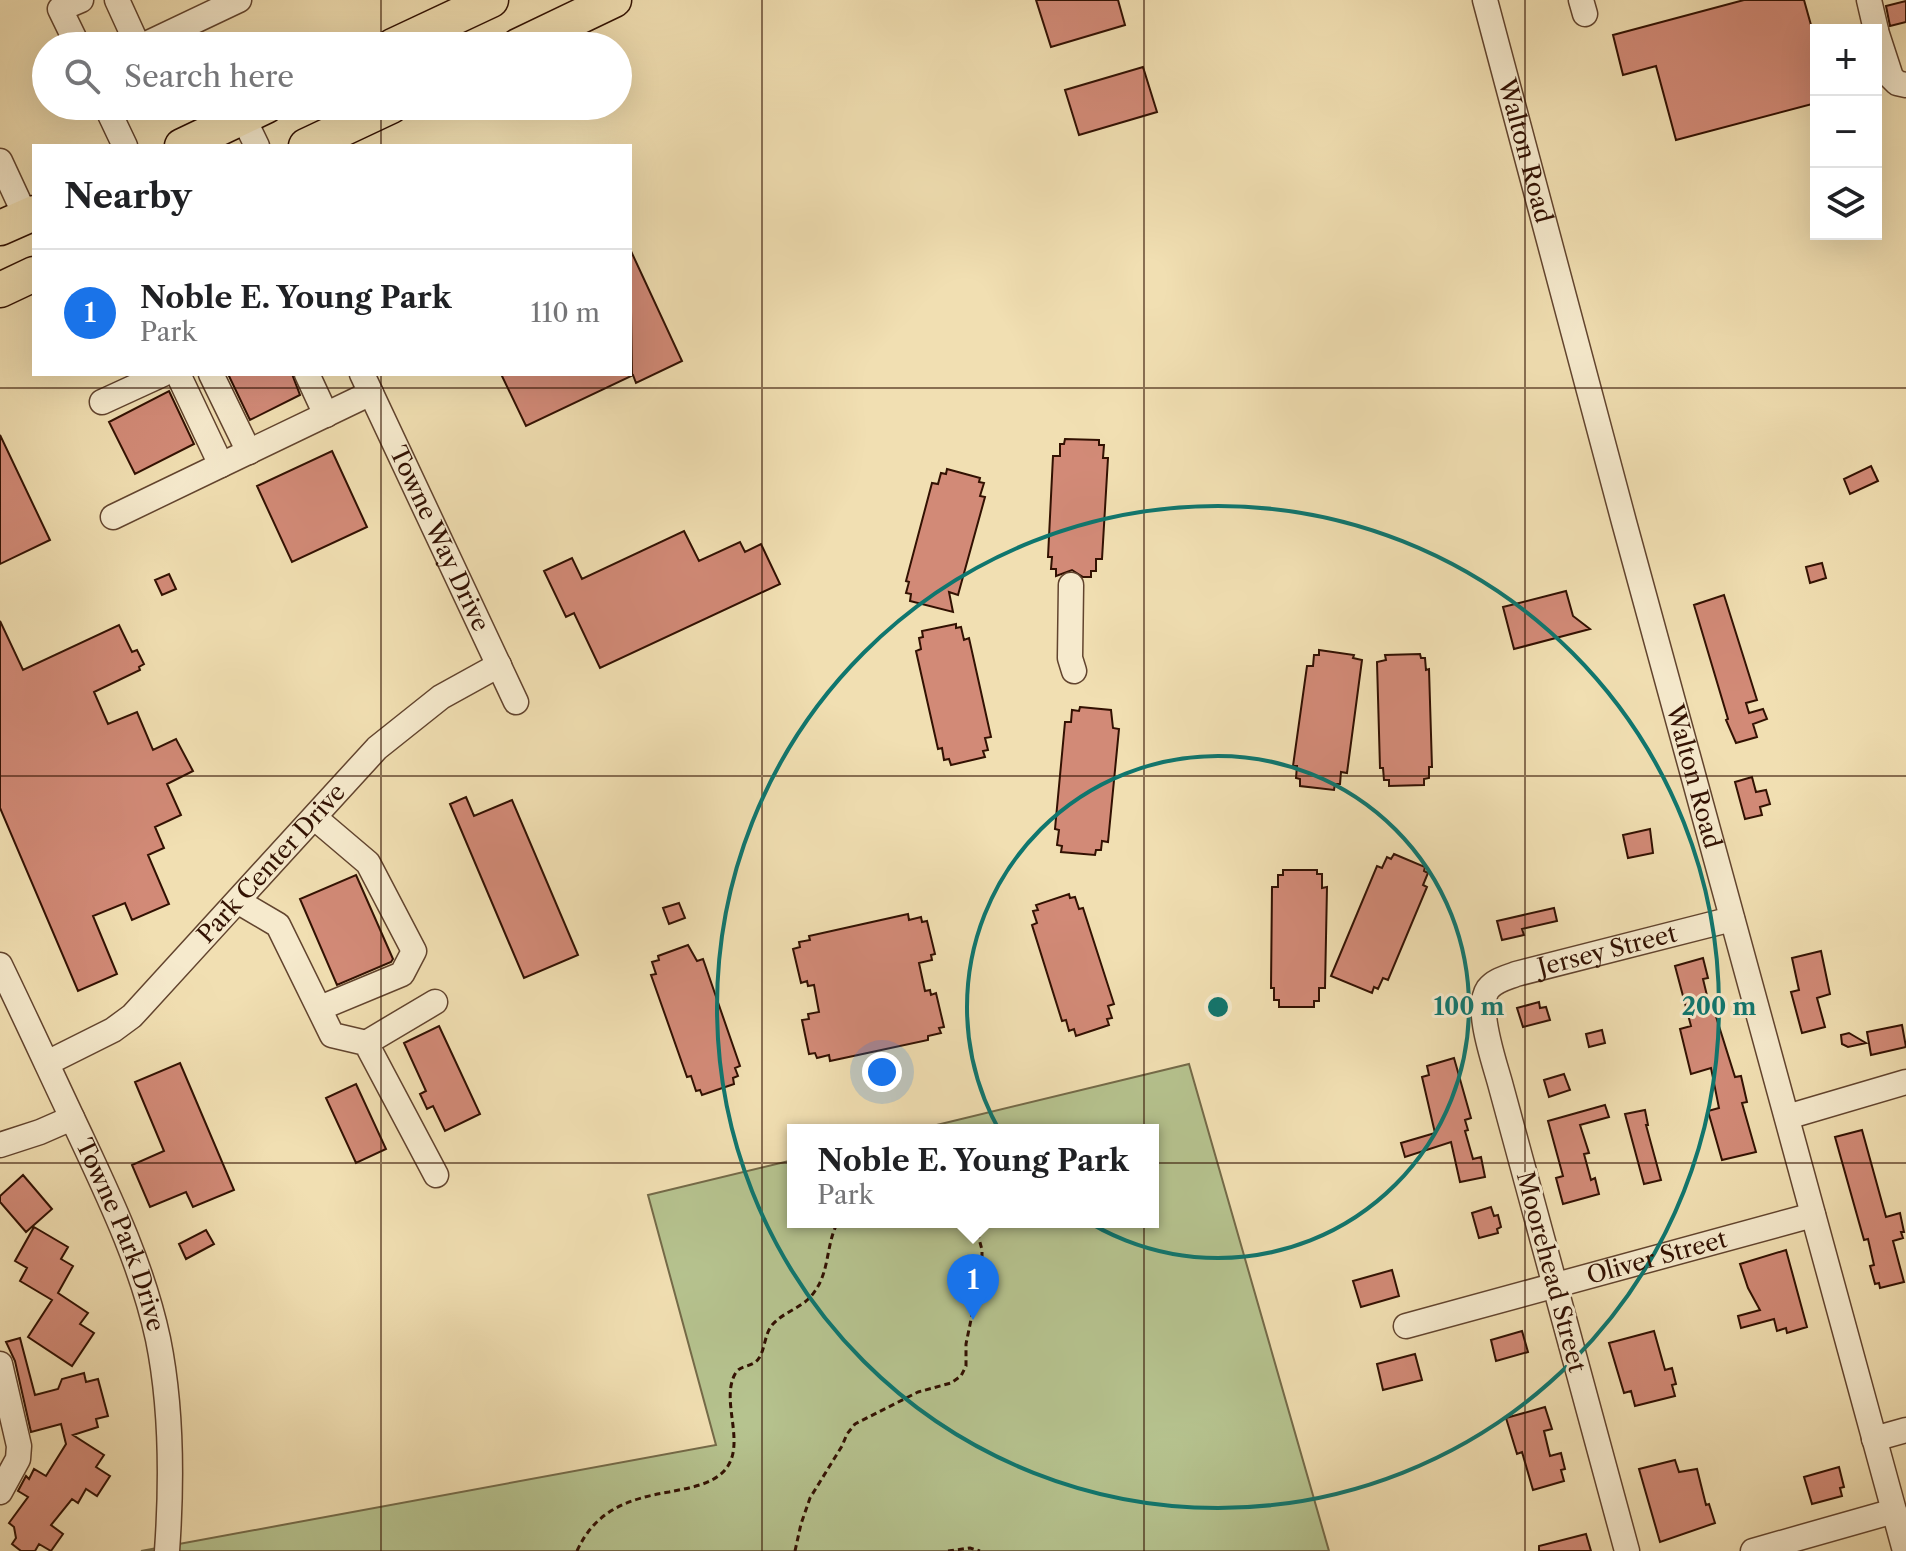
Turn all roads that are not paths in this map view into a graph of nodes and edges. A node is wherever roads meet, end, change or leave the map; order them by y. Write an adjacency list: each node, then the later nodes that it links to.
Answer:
1 (81, 0): 9 (street)
2 (117, 0): 10 (street)
3 (239, 0): 11 (street)
4 (491, 0): 12 (highway)
5 (614, 0): 13 (highway)
6 (1485, 0): 42 (street, Walton Road)
7 (1869, 0): 8 (street)
8 (1875, 24)
9 (71, 32)
10 (133, 32)
11 (170, 32)
12 (423, 32)
13 (547, 32)
14 (1882, 49): 15 (street)
15 (1906, 85)
16 (113, 120): 19 (street)
17 (361, 120): 21 (highway)
18 (255, 123): 20 (highway)
19 (124, 144)
20 (188, 144)
21 (310, 144)
22 (0, 161): 23 (street)
23 (20, 220)
24 (32, 275): 25 (highway)
25 (0, 290)
26 (159, 376): 31 (street)
27 (179, 376): 34 (street)
28 (212, 376): 33 (street)
29 (308, 376): 32 (street)
30 (367, 384): 32 (street); 37 (street, Towne Way Drive)
31 (102, 402)
32 (326, 415): 33 (street)
33 (249, 452): 34 (street)
34 (221, 465): 35 (street)
35 (113, 517)
36 (1071, 585): 38 (street)
37 (499, 665): 39 (street, Towne Way Drive); 40 (street, Park Center Drive)
38 (1074, 671)
39 (516, 702)
40 (315, 818): 41 (street, Park Center Drive); 46 (street)
41 (239, 902): 46 (street); 48 (street, Park Center Drive)
42 (1732, 919): 44 (street, Jersey Street); 50 (street, Walton Road)
43 (0, 965): 48 (street, Towne Park Drive)
44 (1486, 992): 55 (street, Moorehead Street)
45 (435, 1002): 47 (street)
46 (320, 1008): 47 (street)
47 (366, 1043): 53 (street)
48 (47, 1063): 51 (street, Towne Park Drive)
49 (1906, 1082): 50 (street)
50 (1787, 1117): 54 (street, Walton Road)
51 (72, 1118): 52 (street); 62 (street, Towne Park Drive)
52 (0, 1145)
53 (436, 1175)
54 (1813, 1215): 55 (street, Oliver Street); 59 (street, Walton Road)
55 (1555, 1286): 56 (street, Oliver Street); 63 (street, Moorehead Street)
56 (1406, 1326)
57 (0, 1364): 60 (street)
58 (1906, 1430): 59 (street)
59 (1874, 1439): 61 (street, Walton Road)
60 (0, 1492)
61 (1894, 1511): 64 (street); 65 (street, Walton Road)
62 (167, 1551)
63 (1627, 1551)
64 (1753, 1551)
65 (1905, 1551)

